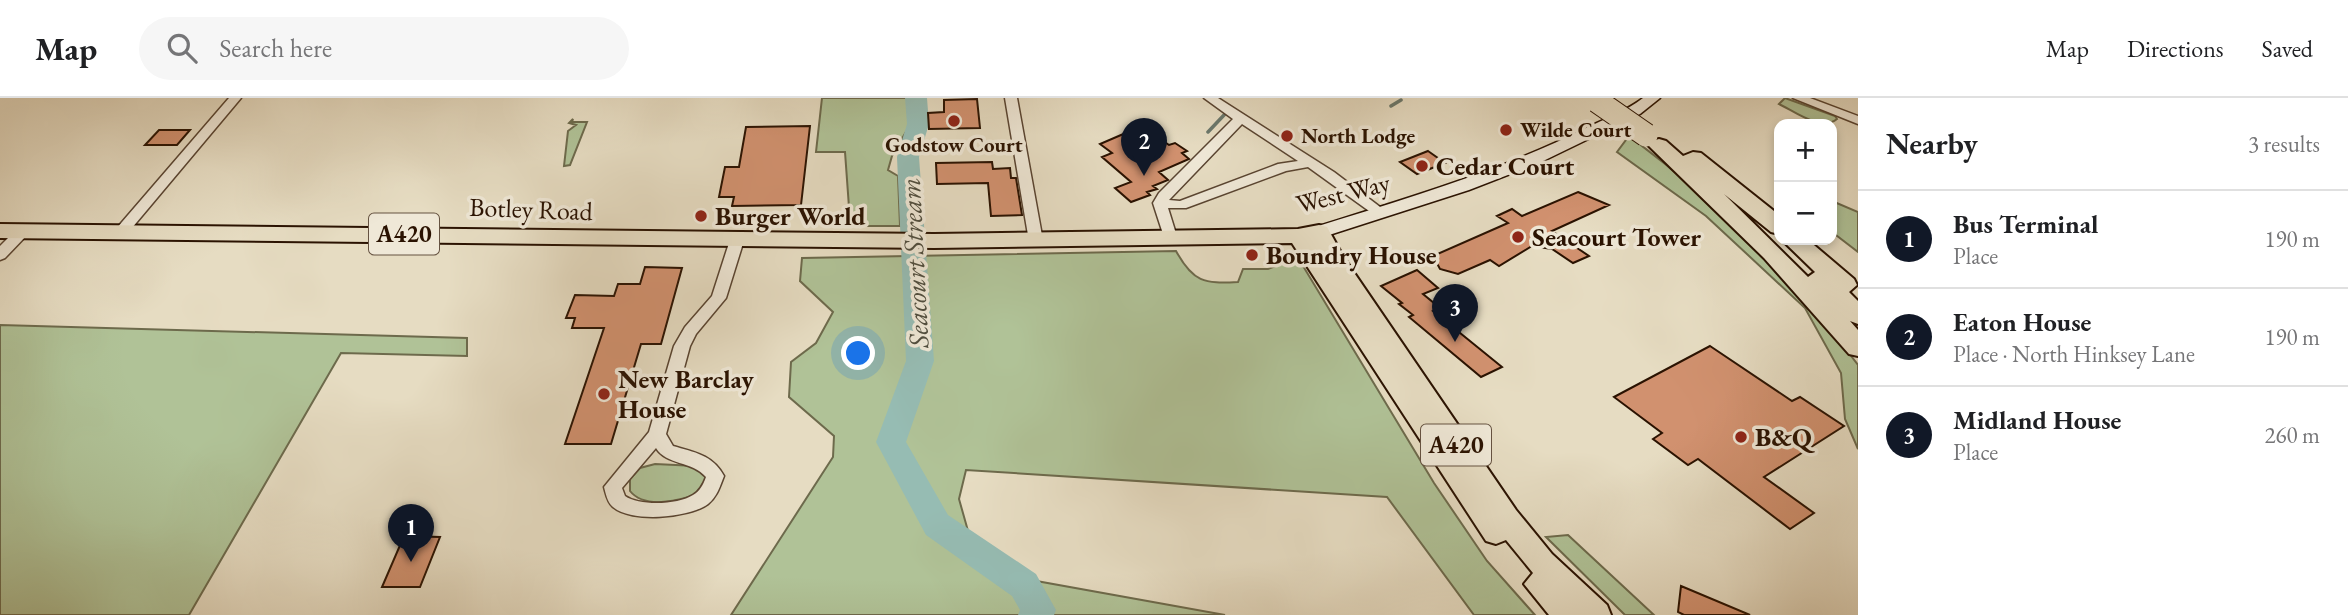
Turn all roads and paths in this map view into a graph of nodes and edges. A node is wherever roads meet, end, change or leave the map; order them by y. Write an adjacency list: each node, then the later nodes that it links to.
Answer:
1 (235, 98): 20 (street)
2 (1012, 98): 24 (street)
3 (1210, 98): 8 (street)
4 (1636, 98): 10 (main road, West Way)
5 (1652, 98): 10 (main road, West Way)
6 (1799, 98): 9 (street)
7 (1600, 99): 11 (highway, bridge)
8 (1241, 118): 12 (street); 14 (street)
9 (1858, 120)
10 (1606, 125): 15 (main road, West Way)
11 (1653, 136): 13 (highway); 31 (highway); 32 (highway)
12 (1309, 163): 14 (street); 15 (street)
13 (1712, 173): 16 (highway); 17 (highway)
14 (1160, 203): 22 (street)
15 (1381, 213): 21 (main road, West Way)
16 (1774, 216)
17 (1774, 223)
18 (0, 231): 19 (main road, Botley Road / A420)
19 (23, 231): 20 (main road, Botley Road / A420); 28 (street)
20 (121, 232): 23 (main road, Botley Road / A420)
21 (1308, 234): 22 (main road, West Way / A420); 34 (main road, A420); 35 (main road, A420)
22 (1170, 237): 24 (main road, West Way / A420)
23 (737, 240): 25 (main road, Botley Road / A420); 33 (street)
24 (1036, 241): 25 (main road, West Way / A420)
25 (934, 242)
26 (1800, 245): 30 (highway)
27 (1815, 245): 29 (highway)
28 (0, 255)
29 (1858, 278)
30 (1858, 297)
31 (1858, 315)
32 (1858, 347)
33 (657, 435): 33 (street)
34 (1569, 615)
35 (1596, 615)

